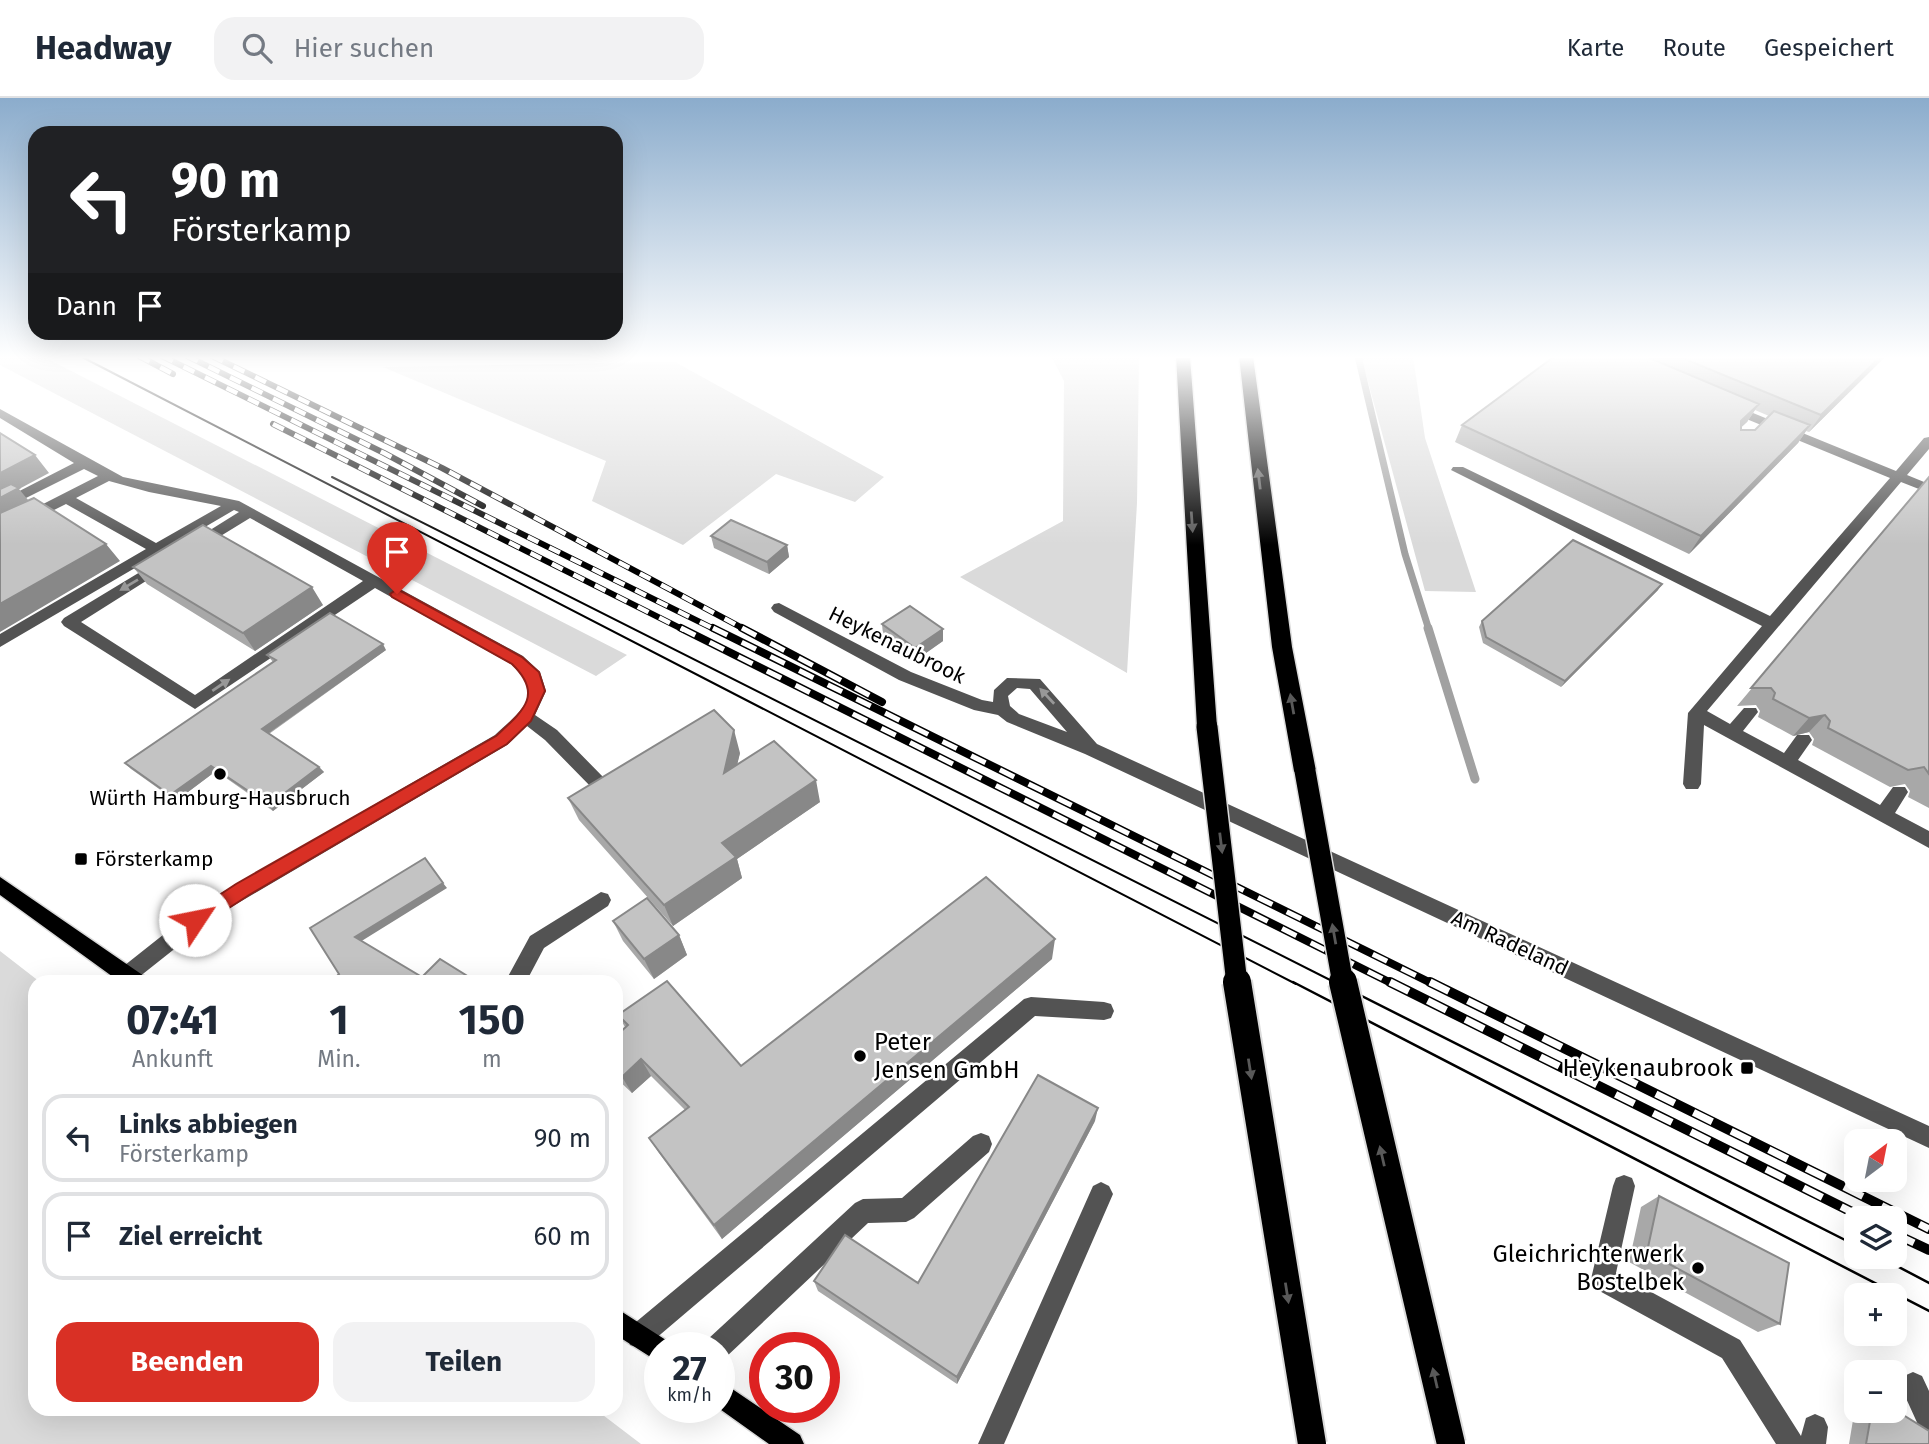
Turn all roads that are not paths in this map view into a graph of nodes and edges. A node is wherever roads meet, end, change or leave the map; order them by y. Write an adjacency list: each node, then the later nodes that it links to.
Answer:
1 (10, 419): 7 (street)
2 (1184, 419): 54 (highway, one-way to 54, bridge)
3 (1254, 419): 55 (highway, one-way to 3, bridge)
4 (1760, 419): 5 (street); 10 (street)
5 (1748, 431)
6 (1929, 441): 10 (street)
7 (88, 462): 9 (street); 14 (street)
8 (1458, 471): 20 (street)
9 (110, 475): 12 (street); 13 (street)
10 (1898, 476): 11 (street); 20 (street)
11 (1929, 489)
12 (66, 498): 16 (street); 17 (street)
13 (234, 504): 15 (street); 17 (street)
14 (0, 507)
15 (250, 512): 18 (street); 18 (street, one-way to 18)
16 (0, 531)
17 (156, 549): 21 (street)
18 (374, 581): 25 (street)
19 (779, 608): 22 (street, Heykenaubrook)
20 (1772, 624): 24 (street)
21 (0, 640)
22 (1002, 709): 28 (street, Am Radeland); 28 (street, Am Radeland, one-way to 22)
23 (1750, 712): 26 (street)
24 (1696, 713): 26 (street); 30 (street)
25 (526, 717): 31 (street); 38 (street)
26 (1732, 732): 29 (street)
27 (1803, 740): 29 (street)
28 (1091, 749): 41 (street, Am Radeland)
29 (1787, 762): 33 (street)
30 (1692, 784)
31 (600, 785)
32 (1899, 792): 33 (street)
33 (1883, 815): 34 (street)
34 (1929, 841)
35 (0, 886): 37 (main road)
36 (601, 900): 39 (street)
37 (126, 975)
38 (136, 975)
39 (519, 975)
40 (1104, 1011): 47 (street)
41 (1929, 1137)
42 (981, 1144): 46 (street)
43 (1624, 1186): 56 (street)
44 (1101, 1194): 53 (street)
45 (623, 1325): 47 (main road)
46 (733, 1332)
47 (639, 1336): 48 (main road)
48 (644, 1340)
49 (1913, 1385): 51 (street)
50 (735, 1404): 52 (main road)
51 (1929, 1420)
52 (791, 1444)
53 (991, 1444)
54 (1312, 1444)
55 (1451, 1444)
56 (1791, 1444)

